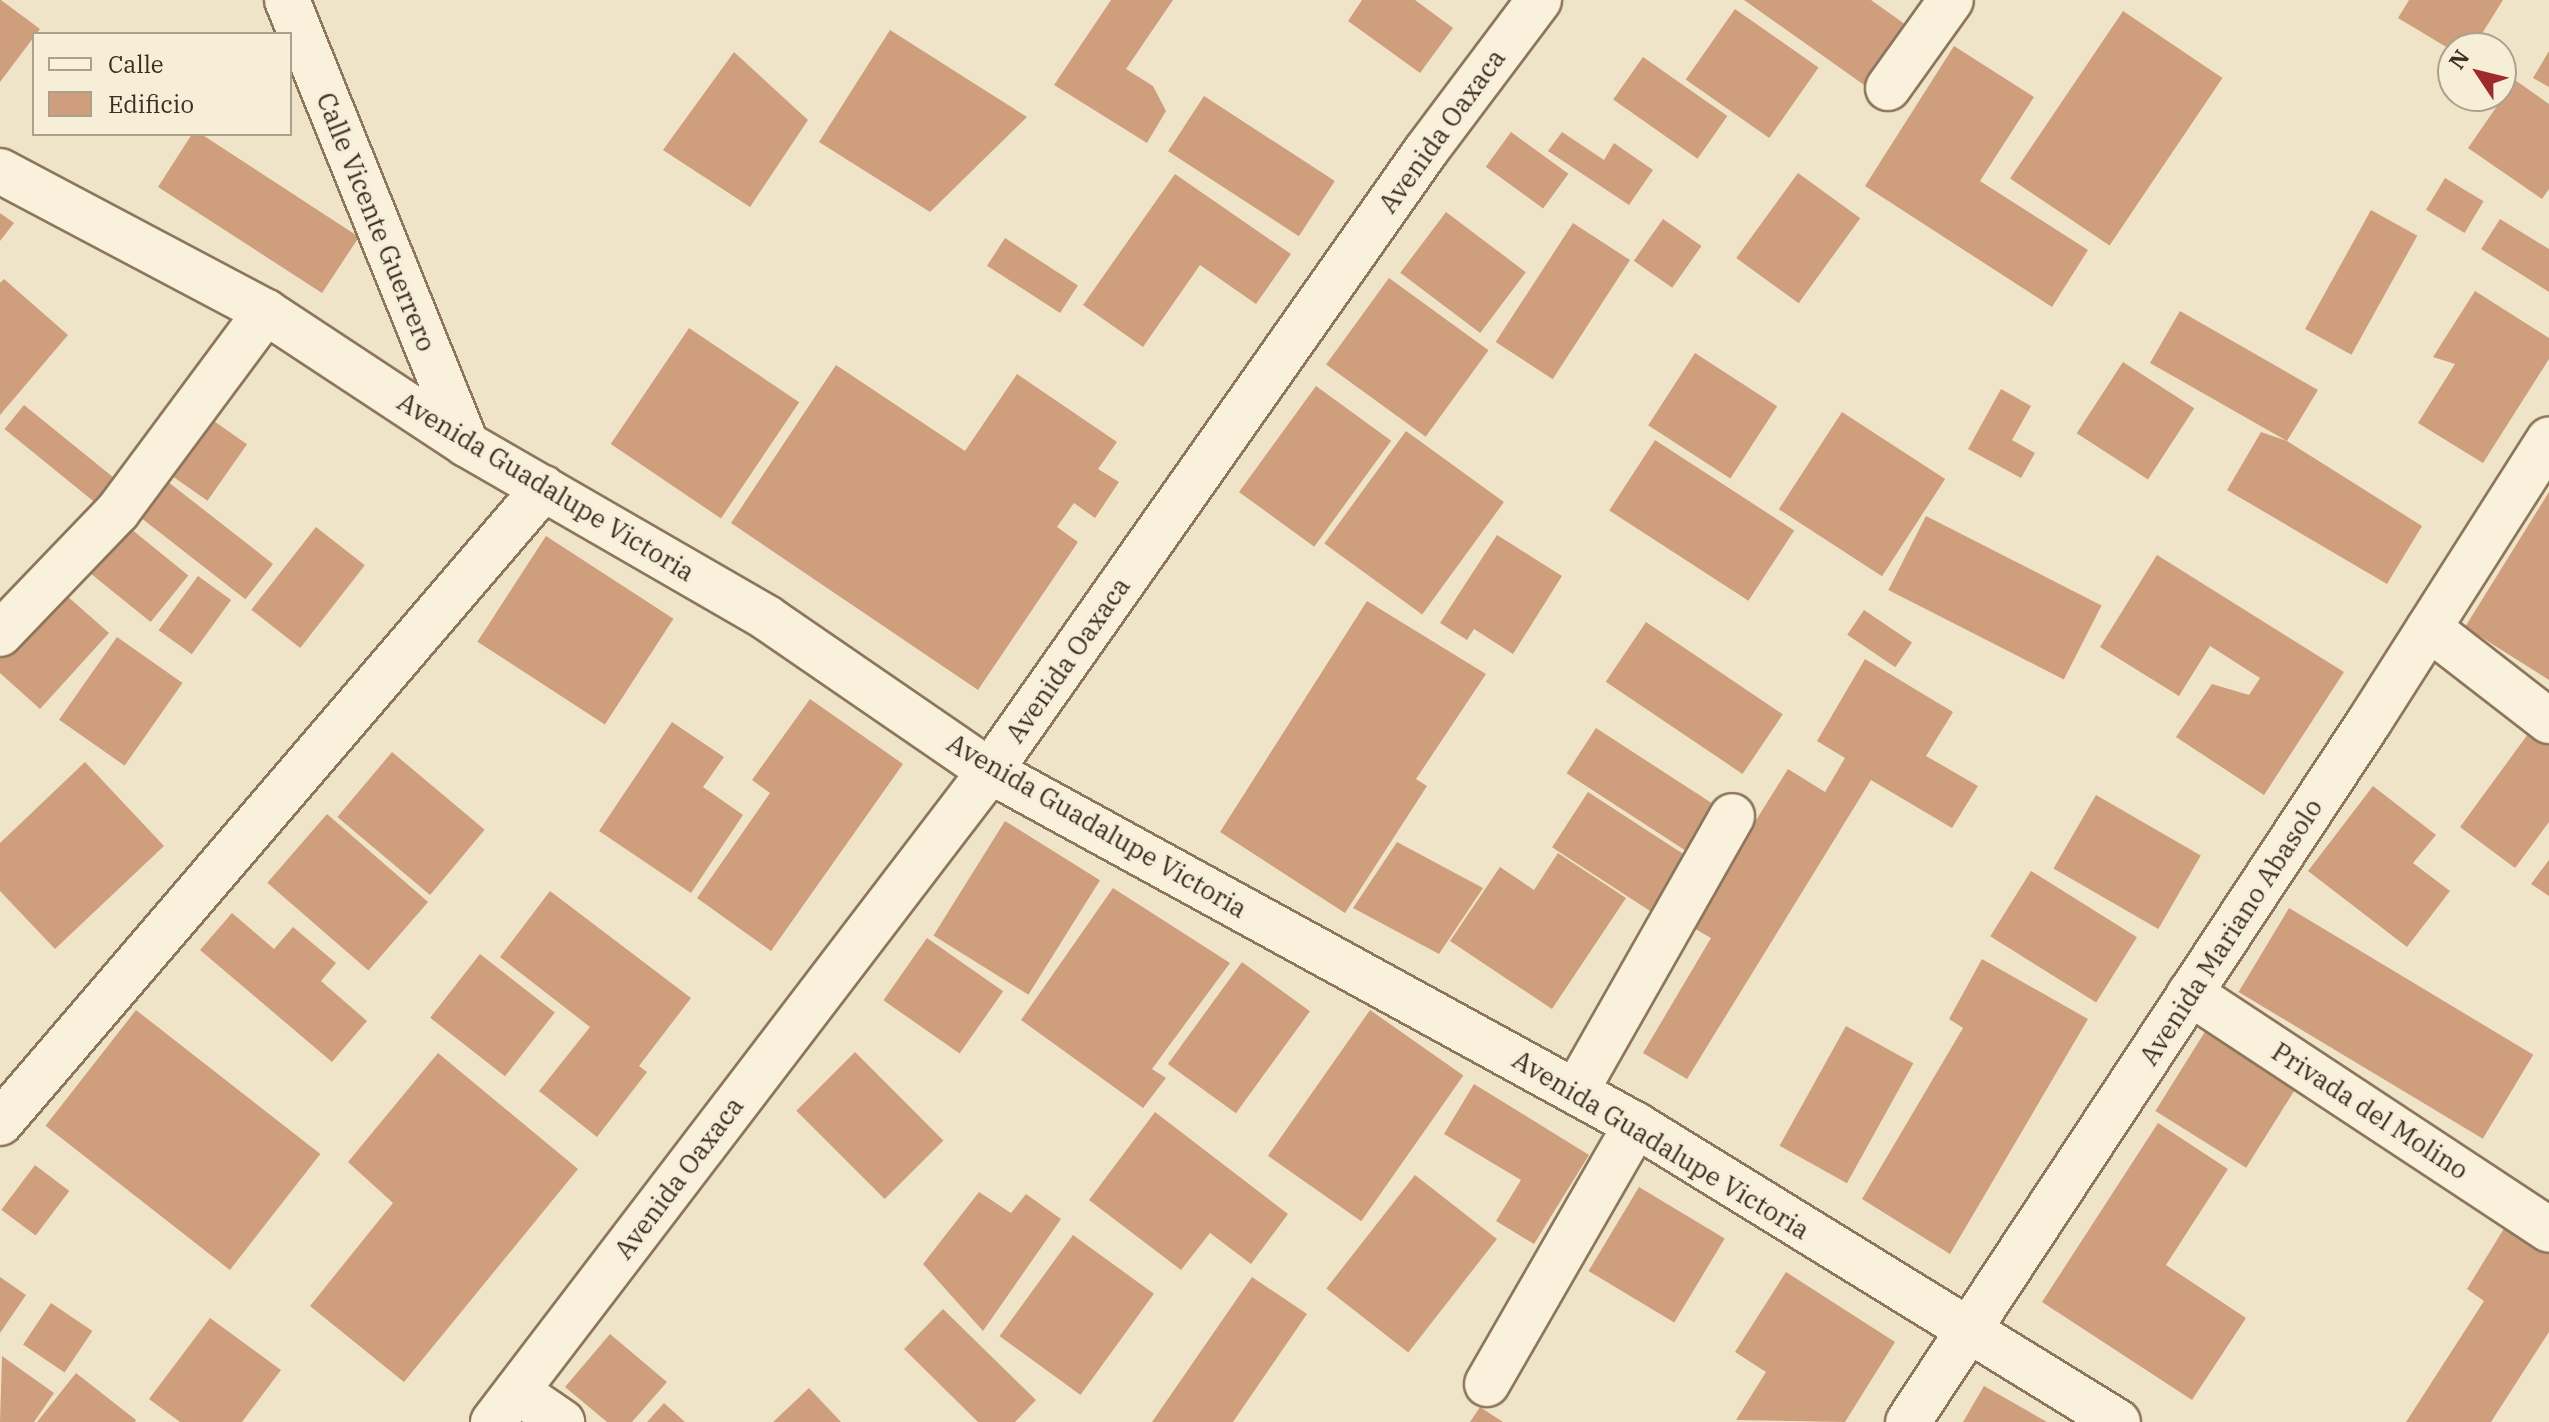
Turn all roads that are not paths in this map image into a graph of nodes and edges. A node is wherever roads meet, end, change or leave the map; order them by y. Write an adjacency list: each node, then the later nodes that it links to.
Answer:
1 (287, 0): 8 (street, Calle Vicente Guerrero)
2 (1539, 0): 13 (street, Avenida Oaxaca)
3 (1951, 0): 4 (street)
4 (1888, 88)
5 (0, 171): 6 (street, Avenida Guadalupe Victoria)
6 (266, 312): 8 (street, Avenida Guadalupe Victoria); 11 (street)
7 (2549, 439): 10 (street, Avenida Mariano Abasolo)
8 (466, 444): 9 (street, Avenida Guadalupe Victoria)
9 (544, 488): 13 (street, Avenida Guadalupe Victoria); 17 (street)
10 (2429, 628): 12 (street); 15 (street, Avenida Mariano Abasolo)
11 (0, 634)
12 (2549, 721)
13 (990, 771): 16 (street, Avenida Guadalupe Victoria); 22 (street, Avenida Oaxaca)
14 (1732, 816): 16 (street)
15 (2190, 993): 19 (street, Privada del Molino); 20 (street, Avenida Mariano Abasolo)
16 (1576, 1091): 18 (street, Avenida Guadalupe Victoria)
17 (0, 1123)
18 (1636, 1125): 20 (street, Avenida Guadalupe Victoria); 21 (street)
19 (2549, 1230)
20 (1967, 1331): 24 (street, Avenida Mariano Abasolo); 25 (street, Avenida Guadalupe Victoria)
21 (1487, 1384)
22 (505, 1406): 23 (street)
23 (562, 1422)
24 (1908, 1422)
25 (2118, 1422)

